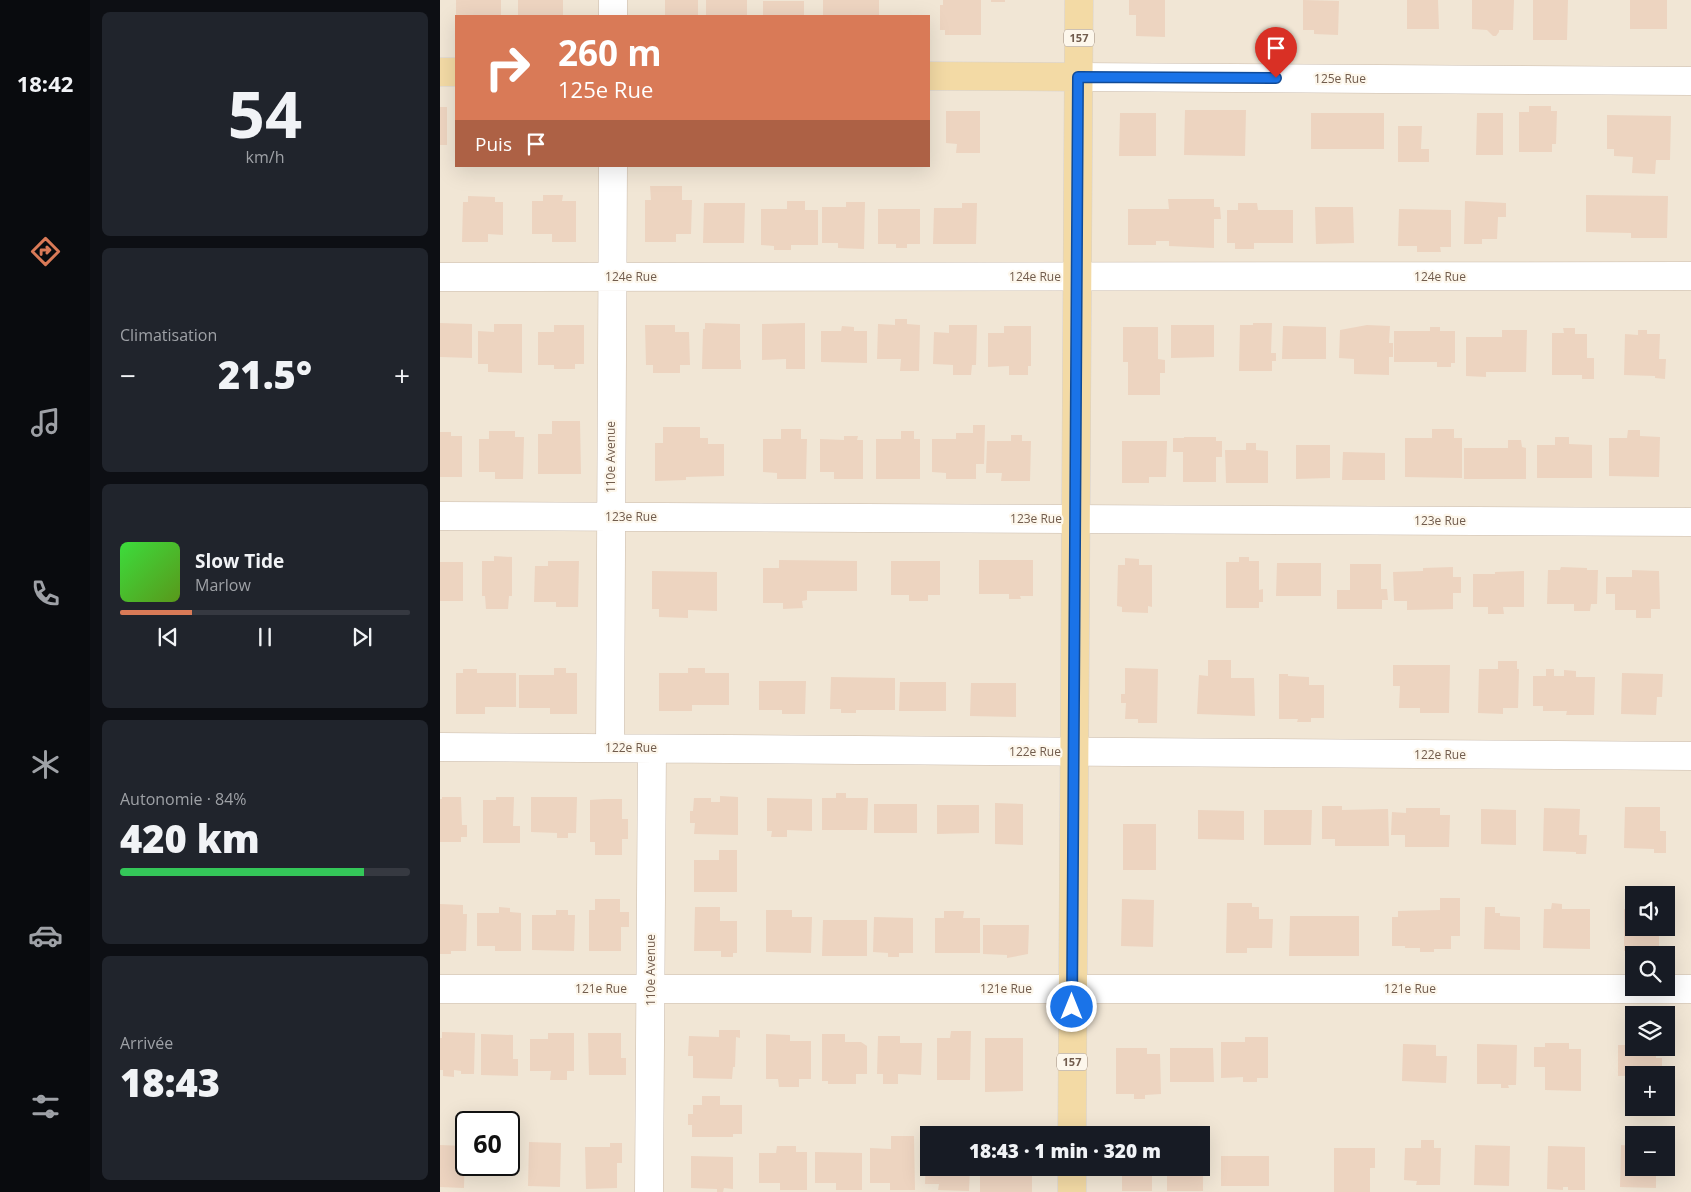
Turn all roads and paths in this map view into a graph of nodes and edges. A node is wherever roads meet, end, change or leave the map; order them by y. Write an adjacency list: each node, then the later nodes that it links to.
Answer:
1 (613, 0): 3 (street)
2 (1079, 0): 7 (main road, 157)
3 (613, 15)
4 (440, 72): 5 (main road)
5 (455, 72)
6 (930, 76): 7 (main road, 125e Rue)
7 (1078, 77): 8 (street, 125e Rue); 13 (main road, 157)
8 (1691, 82)
9 (613, 167): 12 (street, 110e Avenue)
10 (1691, 276): 13 (street, 124e Rue)
11 (440, 277): 12 (street, 124e Rue)
12 (612, 277): 13 (street, 124e Rue); 15 (street, 110e Avenue)
13 (1078, 277): 16 (main road, 157)
14 (440, 516): 15 (street, 123e Rue)
15 (611, 516): 16 (street, 123e Rue); 19 (street, 110e Avenue)
16 (1076, 519): 17 (street, 123e Rue); 21 (main road, 157)
17 (1691, 522)
18 (440, 747): 19 (street, 122e Rue)
19 (610, 748): 20 (street, 122e Rue)
20 (652, 749): 21 (street, 122e Rue); 24 (street, 110e Avenue)
21 (1074, 752): 22 (street, 122e Rue); 25 (main road, 157)
22 (1691, 756)
23 (440, 989): 24 (street, 121e Rue)
24 (651, 989): 25 (street, 121e Rue); 29 (street, 110e Avenue)
25 (1072, 989): 26 (street, 121e Rue); 27 (main road, 157)
26 (1691, 989)
27 (1072, 1126)
28 (1072, 1176): 30 (main road)
29 (649, 1192)
30 (1072, 1192)

